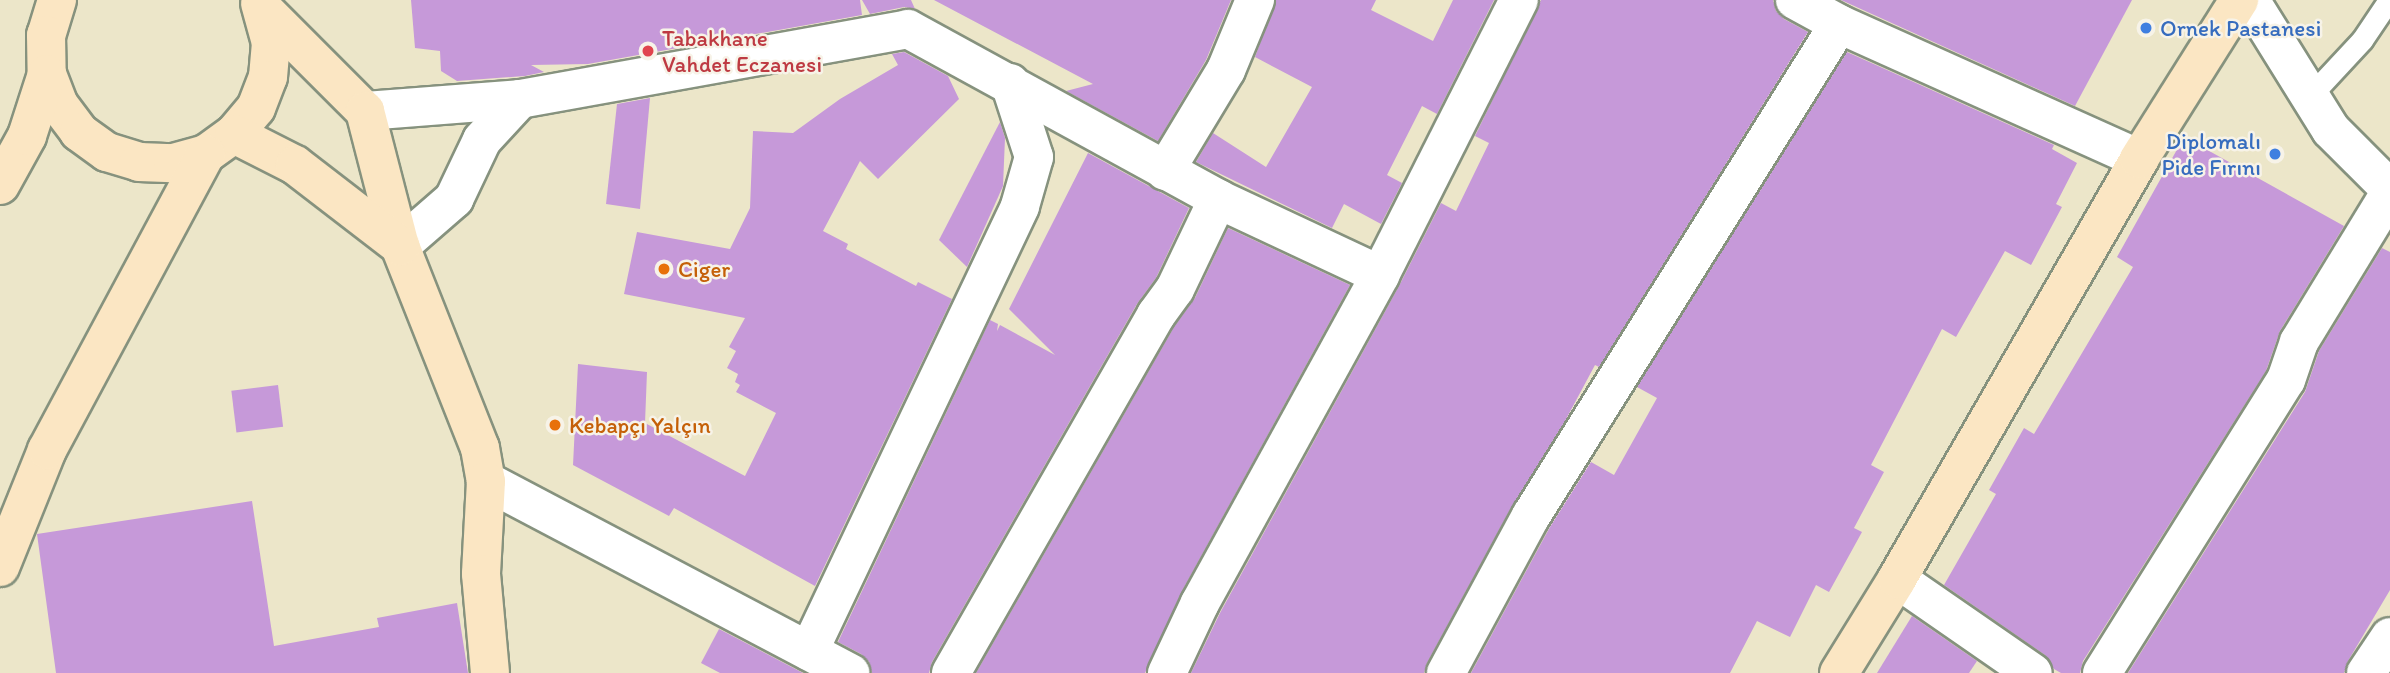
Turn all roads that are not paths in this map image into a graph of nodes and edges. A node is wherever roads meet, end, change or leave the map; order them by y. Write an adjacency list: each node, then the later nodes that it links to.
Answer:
1 (57, 0): 11 (street)
2 (1255, 0): 18 (street)
3 (1518, 0): 23 (street)
4 (1795, 0): 10 (street)
5 (2239, 0): 17 (street)
6 (2250, 0): 13 (street)
7 (2389, 0): 13 (lane)
8 (262, 5): 15 (street); 16 (street)
9 (907, 14): 12 (street); 14 (street)
10 (1839, 24): 17 (street); 33 (street)
11 (47, 74): 16 (street); 19 (street)
12 (1010, 83): 18 (street); 28 (street)
13 (2309, 97): 20 (street)
14 (520, 99): 15 (street); 22 (street)
15 (365, 111): 22 (street)
16 (220, 144): 22 (street); 25 (street)
17 (2139, 159): 26 (street)
18 (1165, 171): 21 (street)
19 (0, 185)
20 (2390, 191): 36 (street)
21 (1218, 200): 23 (street); 31 (street)
22 (400, 246): 24 (street)
23 (1380, 275): 32 (street)
24 (485, 481): 28 (street); 29 (street)
25 (0, 567)
26 (1897, 579): 34 (street); 35 (street)
27 (2390, 637): 37 (street)
28 (809, 651): 30 (street)
29 (490, 673)
30 (850, 673)
31 (951, 673)
32 (1167, 673)
33 (1446, 673)
34 (1839, 673)
35 (2033, 673)
36 (2102, 673)
37 (2367, 673)

